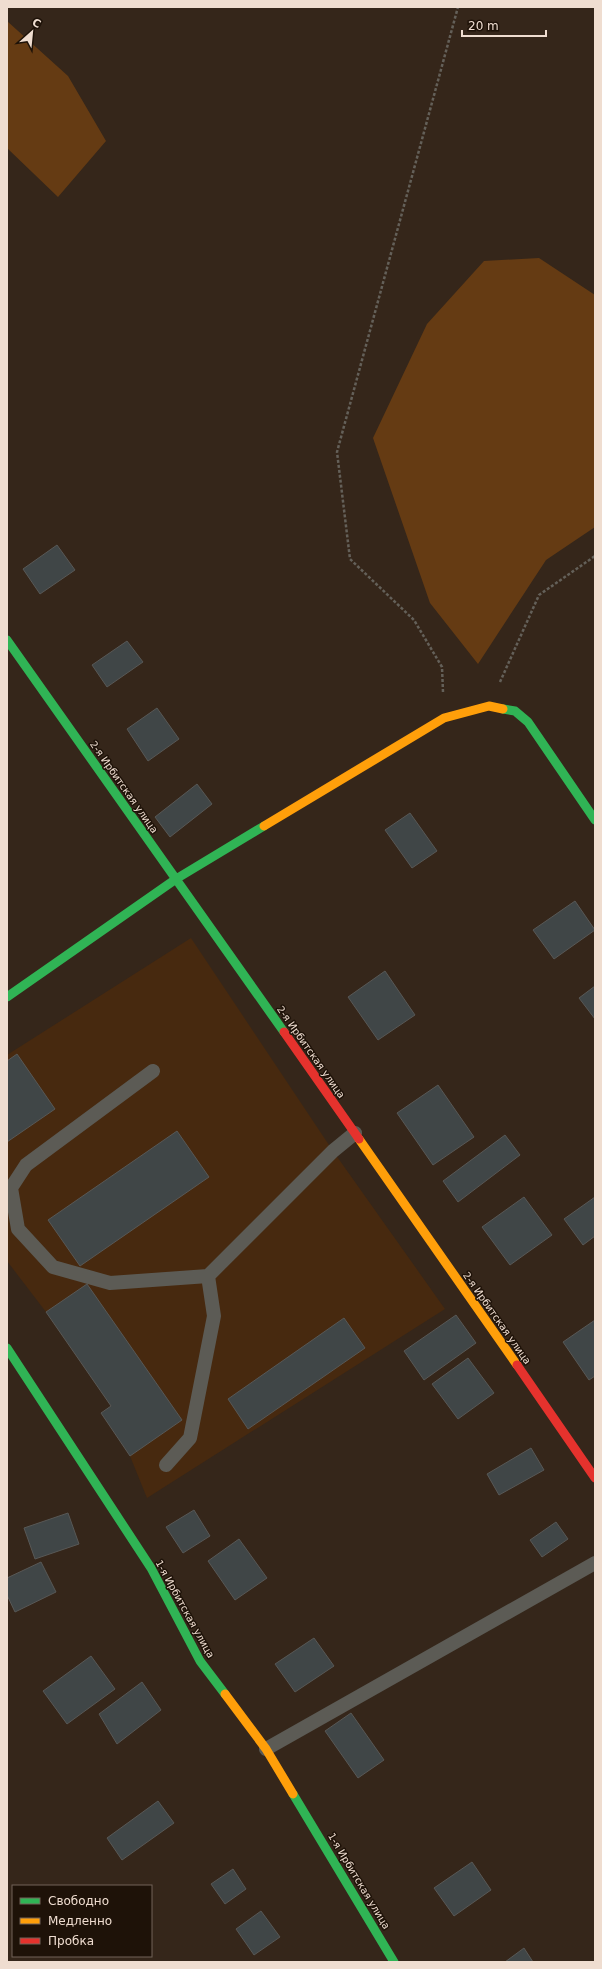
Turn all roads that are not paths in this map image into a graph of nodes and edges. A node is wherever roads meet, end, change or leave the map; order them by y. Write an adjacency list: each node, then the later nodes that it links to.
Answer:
1 (7, 640): 3 (street, 2-я Ирбитская улица)
2 (595, 820): 3 (street)
3 (176, 879): 4 (street); 6 (street, 2-я Ирбитская улица)
4 (7, 997)
5 (153, 1071): 7 (lane)
6 (355, 1133): 7 (lane); 10 (street, 2-я Ирбитская улица)
7 (208, 1276): 9 (lane)
8 (7, 1348): 12 (street, 1-я Ирбитская улица)
9 (166, 1465)
10 (595, 1478)
11 (595, 1563): 12 (lane)
12 (266, 1749): 13 (street, 1-я Ирбитская улица)
13 (394, 1962)

